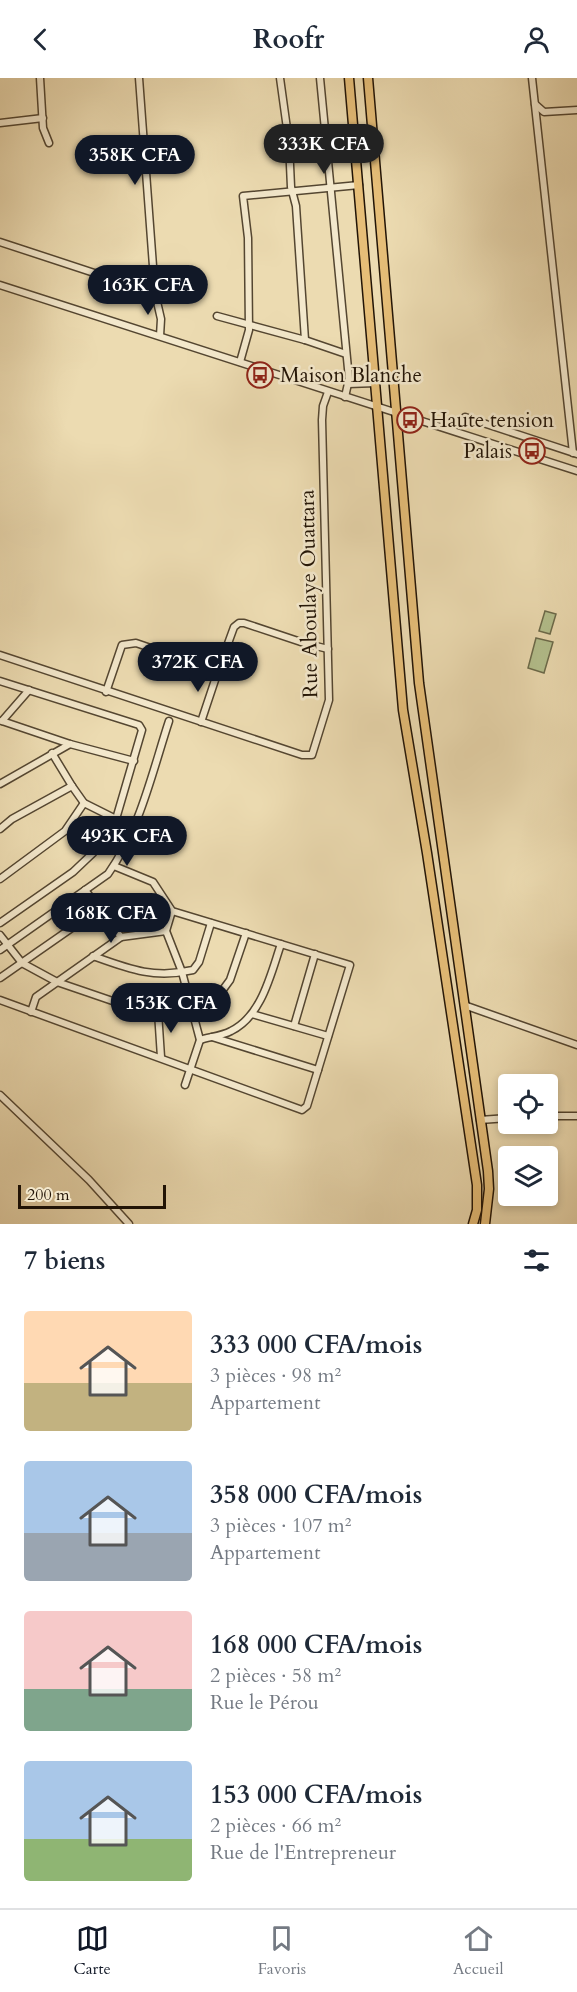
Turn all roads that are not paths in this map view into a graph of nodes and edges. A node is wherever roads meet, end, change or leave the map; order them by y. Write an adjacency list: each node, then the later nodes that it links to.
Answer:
1 (40, 78): 10 (street)
2 (139, 78): 18 (street)
3 (280, 78): 15 (street)
4 (320, 78): 14 (street)
5 (349, 78): 13 (highway)
6 (368, 78): 30 (highway)
7 (532, 78): 8 (street)
8 (535, 104): 9 (street); 32 (street)
9 (577, 110)
10 (43, 118): 11 (street); 12 (street)
11 (0, 123)
12 (49, 142)
13 (359, 185): 14 (street); 25 (highway)
14 (332, 186): 15 (street); 23 (street)
15 (292, 191): 20 (street); 22 (street)
16 (0, 242): 18 (street)
17 (0, 285): 21 (street)
18 (154, 293): 21 (street)
19 (217, 315): 20 (street)
20 (249, 324): 22 (street); 24 (street)
21 (160, 336): 24 (street)
22 (305, 340): 23 (street)
23 (346, 354): 26 (street)
24 (240, 362): 27 (street)
25 (376, 383): 26 (street); 29 (highway)
26 (348, 384): 28 (street)
27 (328, 392): 28 (street); 34 (street, Rue Aboulaye Ouattara)
28 (345, 397): 29 (street)
29 (378, 408): 30 (street); 92 (highway)
30 (397, 414): 33 (street); 72 (highway)
31 (465, 417): 32 (street)
32 (575, 453)
33 (577, 471)
34 (328, 649): 36 (street); 42 (street, Rue Aboulaye Ouattara)
35 (0, 655): 39 (street, Rue Aboulaye Ouattara)
36 (218, 672): 39 (street); 42 (street)
37 (0, 681): 38 (street)
38 (29, 690): 41 (street); 45 (street)
39 (106, 692): 42 (street, Rue Aboulaye Ouattara)
40 (169, 721): 51 (street)
41 (1, 722): 43 (street)
42 (201, 722)
43 (70, 744): 44 (street); 45 (street)
44 (52, 753): 46 (street); 47 (street)
45 (134, 761): 49 (street)
46 (0, 784)
47 (72, 786): 48 (street); 50 (street)
48 (84, 803): 49 (street); 52 (street)
49 (116, 819): 57 (street)
50 (0, 829)
51 (114, 866): 53 (street); 55 (street)
52 (1, 876)
53 (85, 890): 54 (street); 63 (street)
54 (99, 909): 61 (street); 67 (street)
55 (172, 911): 56 (street); 58 (street)
56 (211, 922): 59 (street); 68 (street)
57 (0, 923)
58 (166, 931): 61 (street); 68 (street)
59 (246, 933): 62 (street); 73 (street)
60 (0, 934): 63 (street)
61 (120, 937): 66 (street)
62 (281, 944): 65 (street); 76 (street)
63 (7, 945): 64 (street); 67 (street)
64 (0, 950)
65 (315, 954): 77 (street); 78 (street)
66 (93, 956): 68 (street); 70 (street)
67 (22, 963): 69 (street); 70 (street)
68 (182, 972): 73 (street)
69 (0, 978)
70 (57, 982): 74 (street); 75 (street)
71 (0, 1000): 74 (street)
72 (464, 1005): 81 (street); 90 (highway)
73 (192, 1007): 75 (street); 80 (street)
74 (31, 1012): 82 (street)
75 (158, 1012): 82 (street)
76 (252, 1014): 77 (street); 79 (street)
77 (294, 1026): 78 (street)
78 (328, 1036): 84 (street)
79 (210, 1037): 80 (street); 84 (street)
80 (200, 1040): 83 (street)
81 (577, 1045)
82 (161, 1057): 83 (street)
83 (191, 1068): 84 (street); 85 (street)
84 (318, 1070)
85 (185, 1086)
86 (0, 1095): 91 (street)
87 (558, 1116): 88 (street)
88 (577, 1116)
89 (498, 1119): 90 (street)
90 (480, 1120): 93 (highway)
91 (129, 1224)
92 (473, 1224)
93 (485, 1224)

